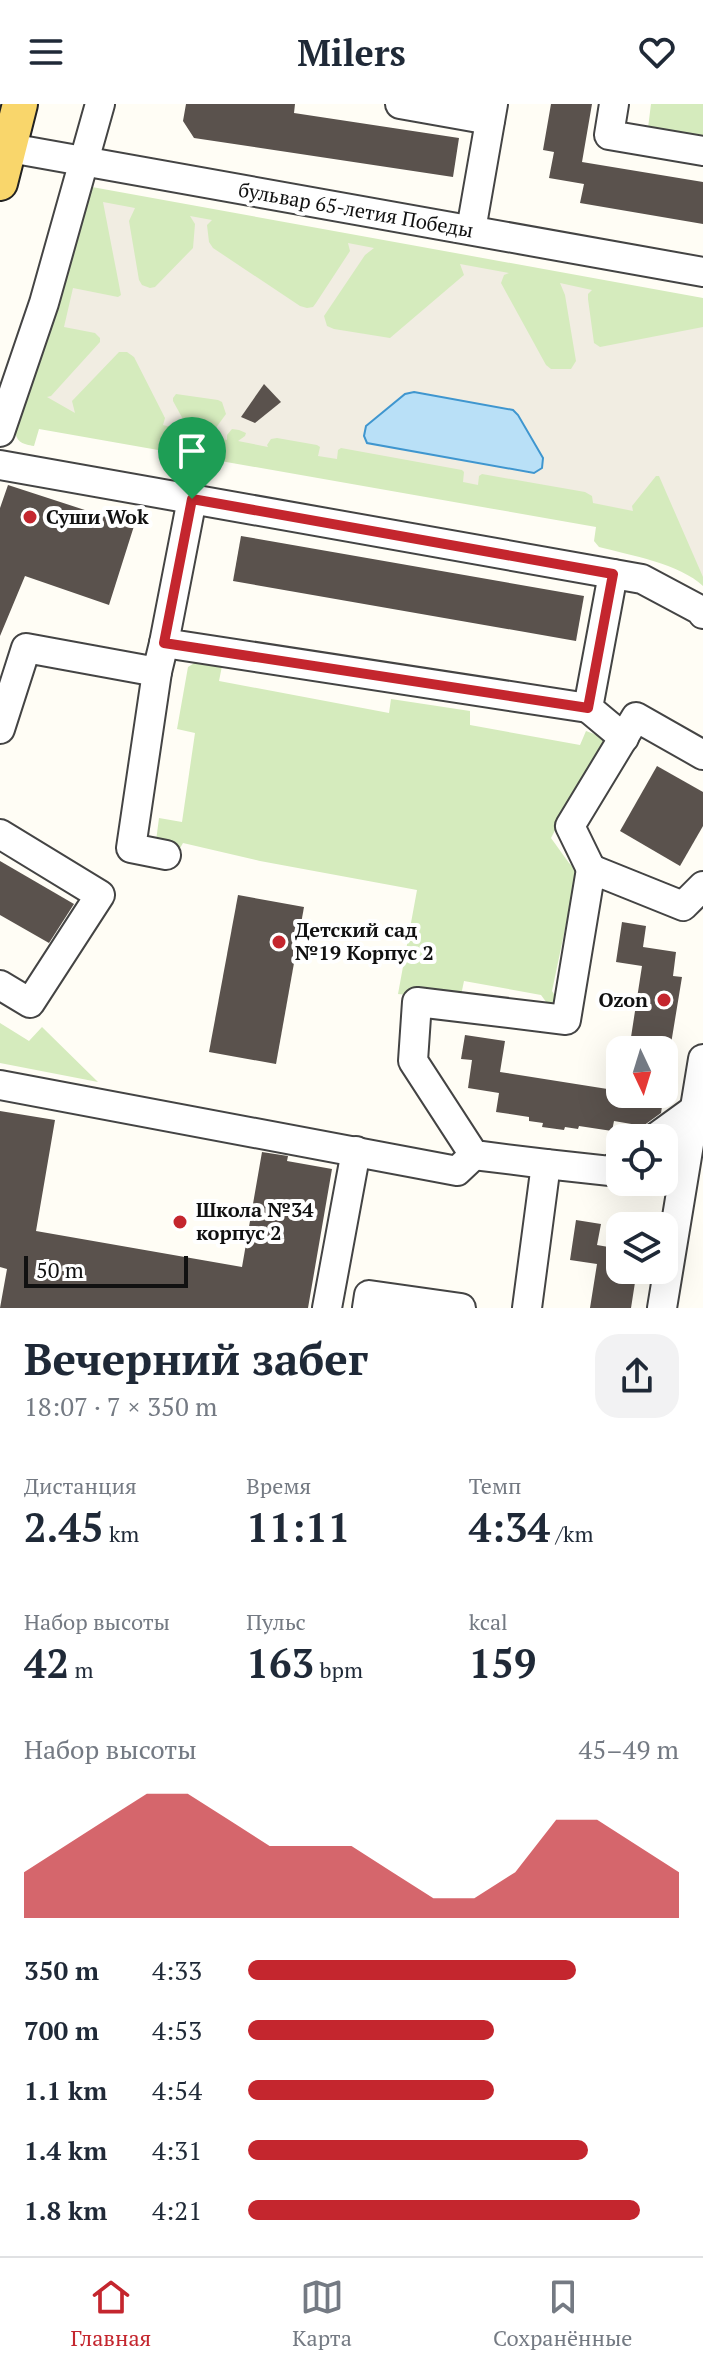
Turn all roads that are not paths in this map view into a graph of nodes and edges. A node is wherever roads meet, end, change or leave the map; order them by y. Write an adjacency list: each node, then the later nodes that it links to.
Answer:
1 (20, 104): 6 (main road)
2 (100, 104): 8 (street)
3 (400, 104): 5 (street)
4 (614, 104): 7 (street)
5 (492, 112): 10 (street)
6 (10, 148): 8 (street, бульвар 65-летия Победы); 9 (main road)
7 (703, 151)
8 (84, 162): 10 (street, бульвар 65-летия Победы); 12 (street)
9 (0, 183)
10 (471, 230): 11 (street, бульвар 65-летия Победы)
11 (703, 272)
12 (0, 432)
13 (0, 465): 14 (street)
14 (192, 499): 15 (street); 17 (street)
15 (613, 574): 16 (street); 19 (street)
16 (703, 614)
17 (164, 643): 18 (street); 19 (street)
18 (157, 672): 20 (street); 24 (street)
19 (588, 708): 21 (street)
20 (0, 729)
21 (624, 738): 22 (street); 25 (street)
22 (703, 755)
23 (0, 834): 27 (street)
24 (166, 855)
25 (591, 869): 26 (street); 33 (street)
26 (703, 886)
27 (0, 985)
28 (703, 1059): 30 (street)
29 (0, 1085): 32 (street)
30 (695, 1109): 31 (street); 40 (street)
31 (674, 1124)
32 (356, 1151): 33 (street); 36 (street)
33 (474, 1155): 34 (street)
34 (546, 1164): 35 (street); 39 (street)
35 (606, 1171)
36 (327, 1308)
37 (367, 1308): 38 (street)
38 (461, 1308)
39 (527, 1308)
40 (662, 1308)

